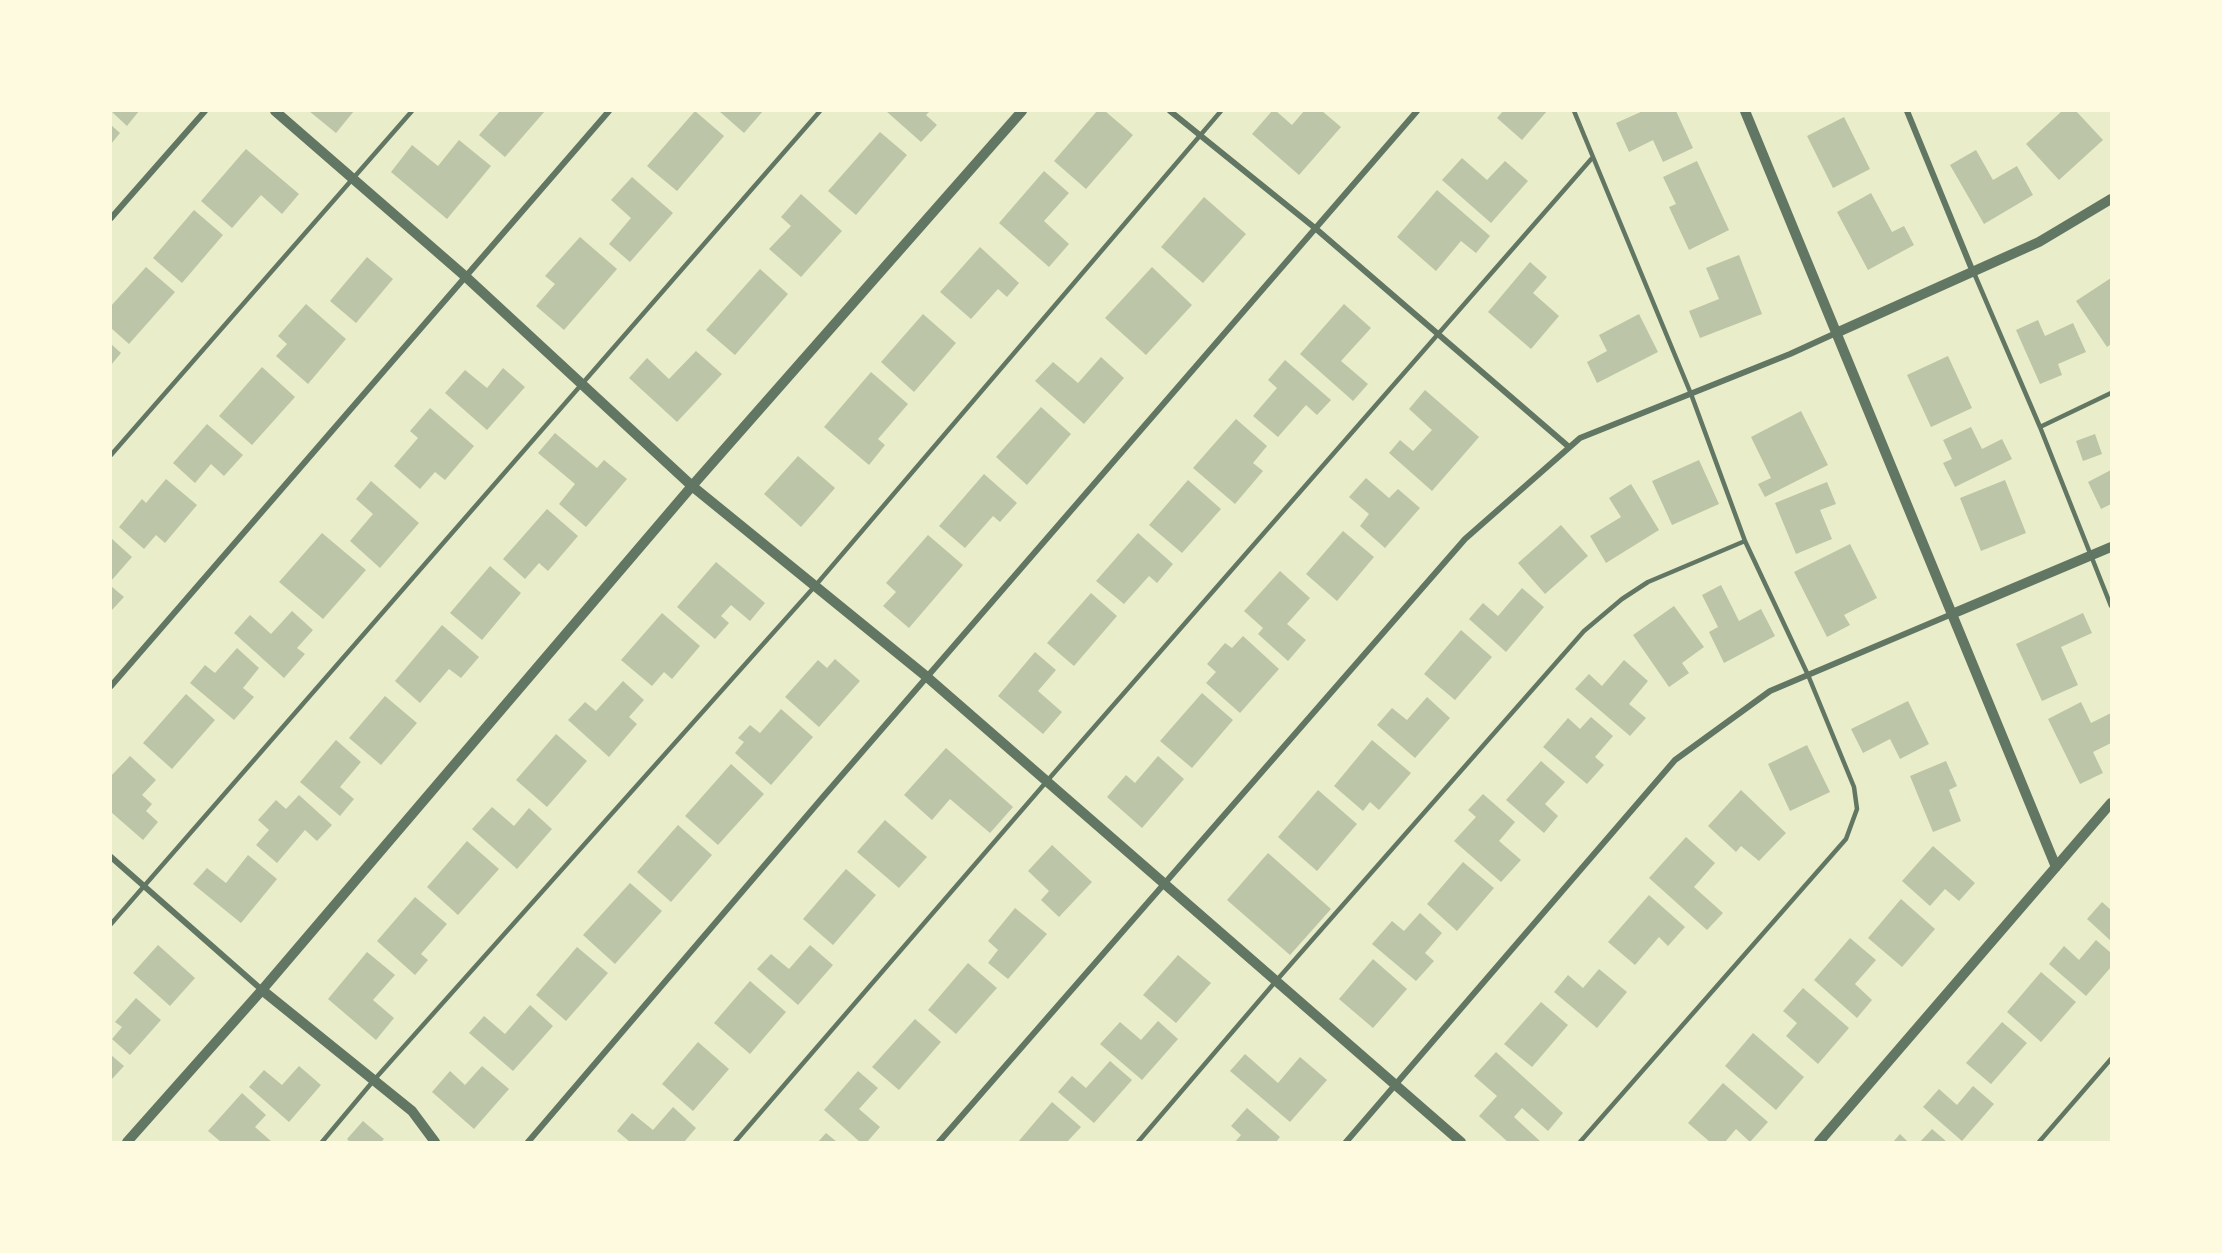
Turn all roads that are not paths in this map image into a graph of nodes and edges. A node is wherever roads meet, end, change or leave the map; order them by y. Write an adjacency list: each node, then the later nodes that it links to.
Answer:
1 (205, 111): 17 (street)
2 (275, 111): 15 (street)
3 (412, 111): 15 (lane)
4 (609, 111): 20 (street)
5 (820, 111): 23 (lane)
6 (1022, 111): 29 (street)
7 (1170, 111): 13 (street)
8 (1221, 111): 13 (lane)
9 (1417, 111): 18 (street)
10 (1574, 111): 14 (lane)
11 (1745, 111): 21 (street)
12 (1907, 111): 19 (street)
13 (1199, 135): 18 (street); 33 (lane)
14 (1593, 157): 22 (lane); 25 (lane)
15 (354, 179): 20 (street); 28 (lane)
16 (2111, 199): 19 (street)
17 (111, 218)
18 (1315, 228): 22 (street); 37 (street)
19 (1973, 272): 21 (street); 26 (lane)
20 (466, 277): 23 (street); 38 (street)
21 (1836, 333): 25 (street); 35 (street)
22 (1437, 334): 27 (street); 39 (lane)
23 (581, 383): 29 (street); 44 (lane)
24 (2111, 393): 26 (lane)
25 (1691, 394): 27 (street); 30 (lane)
26 (2040, 427): 32 (lane)
27 (1569, 447): 43 (street)
28 (111, 455)
29 (692, 486): 33 (street); 47 (street)
30 (1745, 542): 36 (lane); 46 (lane)
31 (2111, 547): 32 (street)
32 (2091, 556): 34 (lane); 35 (street)
33 (815, 586): 37 (street); 49 (lane)
34 (2111, 606)
35 (1952, 614): 36 (street); 42 (street)
36 (1808, 675): 50 (street); 60 (lane)
37 (927, 677): 39 (street); 54 (street)
38 (111, 686)
39 (1047, 782): 43 (street); 55 (lane)
40 (2111, 803): 42 (street)
41 (111, 856): 44 (street)
42 (2056, 867): 61 (street)
43 (1164, 883): 46 (street); 56 (street)
44 (144, 886): 45 (lane); 47 (street)
45 (111, 924)
46 (1276, 981): 50 (street); 57 (lane)
47 (262, 990): 49 (street); 51 (street)
48 (2111, 1059): 62 (lane)
49 (374, 1080): 52 (lane); 53 (street)
50 (1395, 1085): 58 (street); 59 (street)
51 (128, 1142)
52 (322, 1142)
53 (435, 1142)
54 (528, 1142)
55 (735, 1142)
56 (939, 1142)
57 (1138, 1142)
58 (1346, 1142)
59 (1461, 1142)
60 (1580, 1142)
61 (1819, 1142)
62 (2039, 1142)

